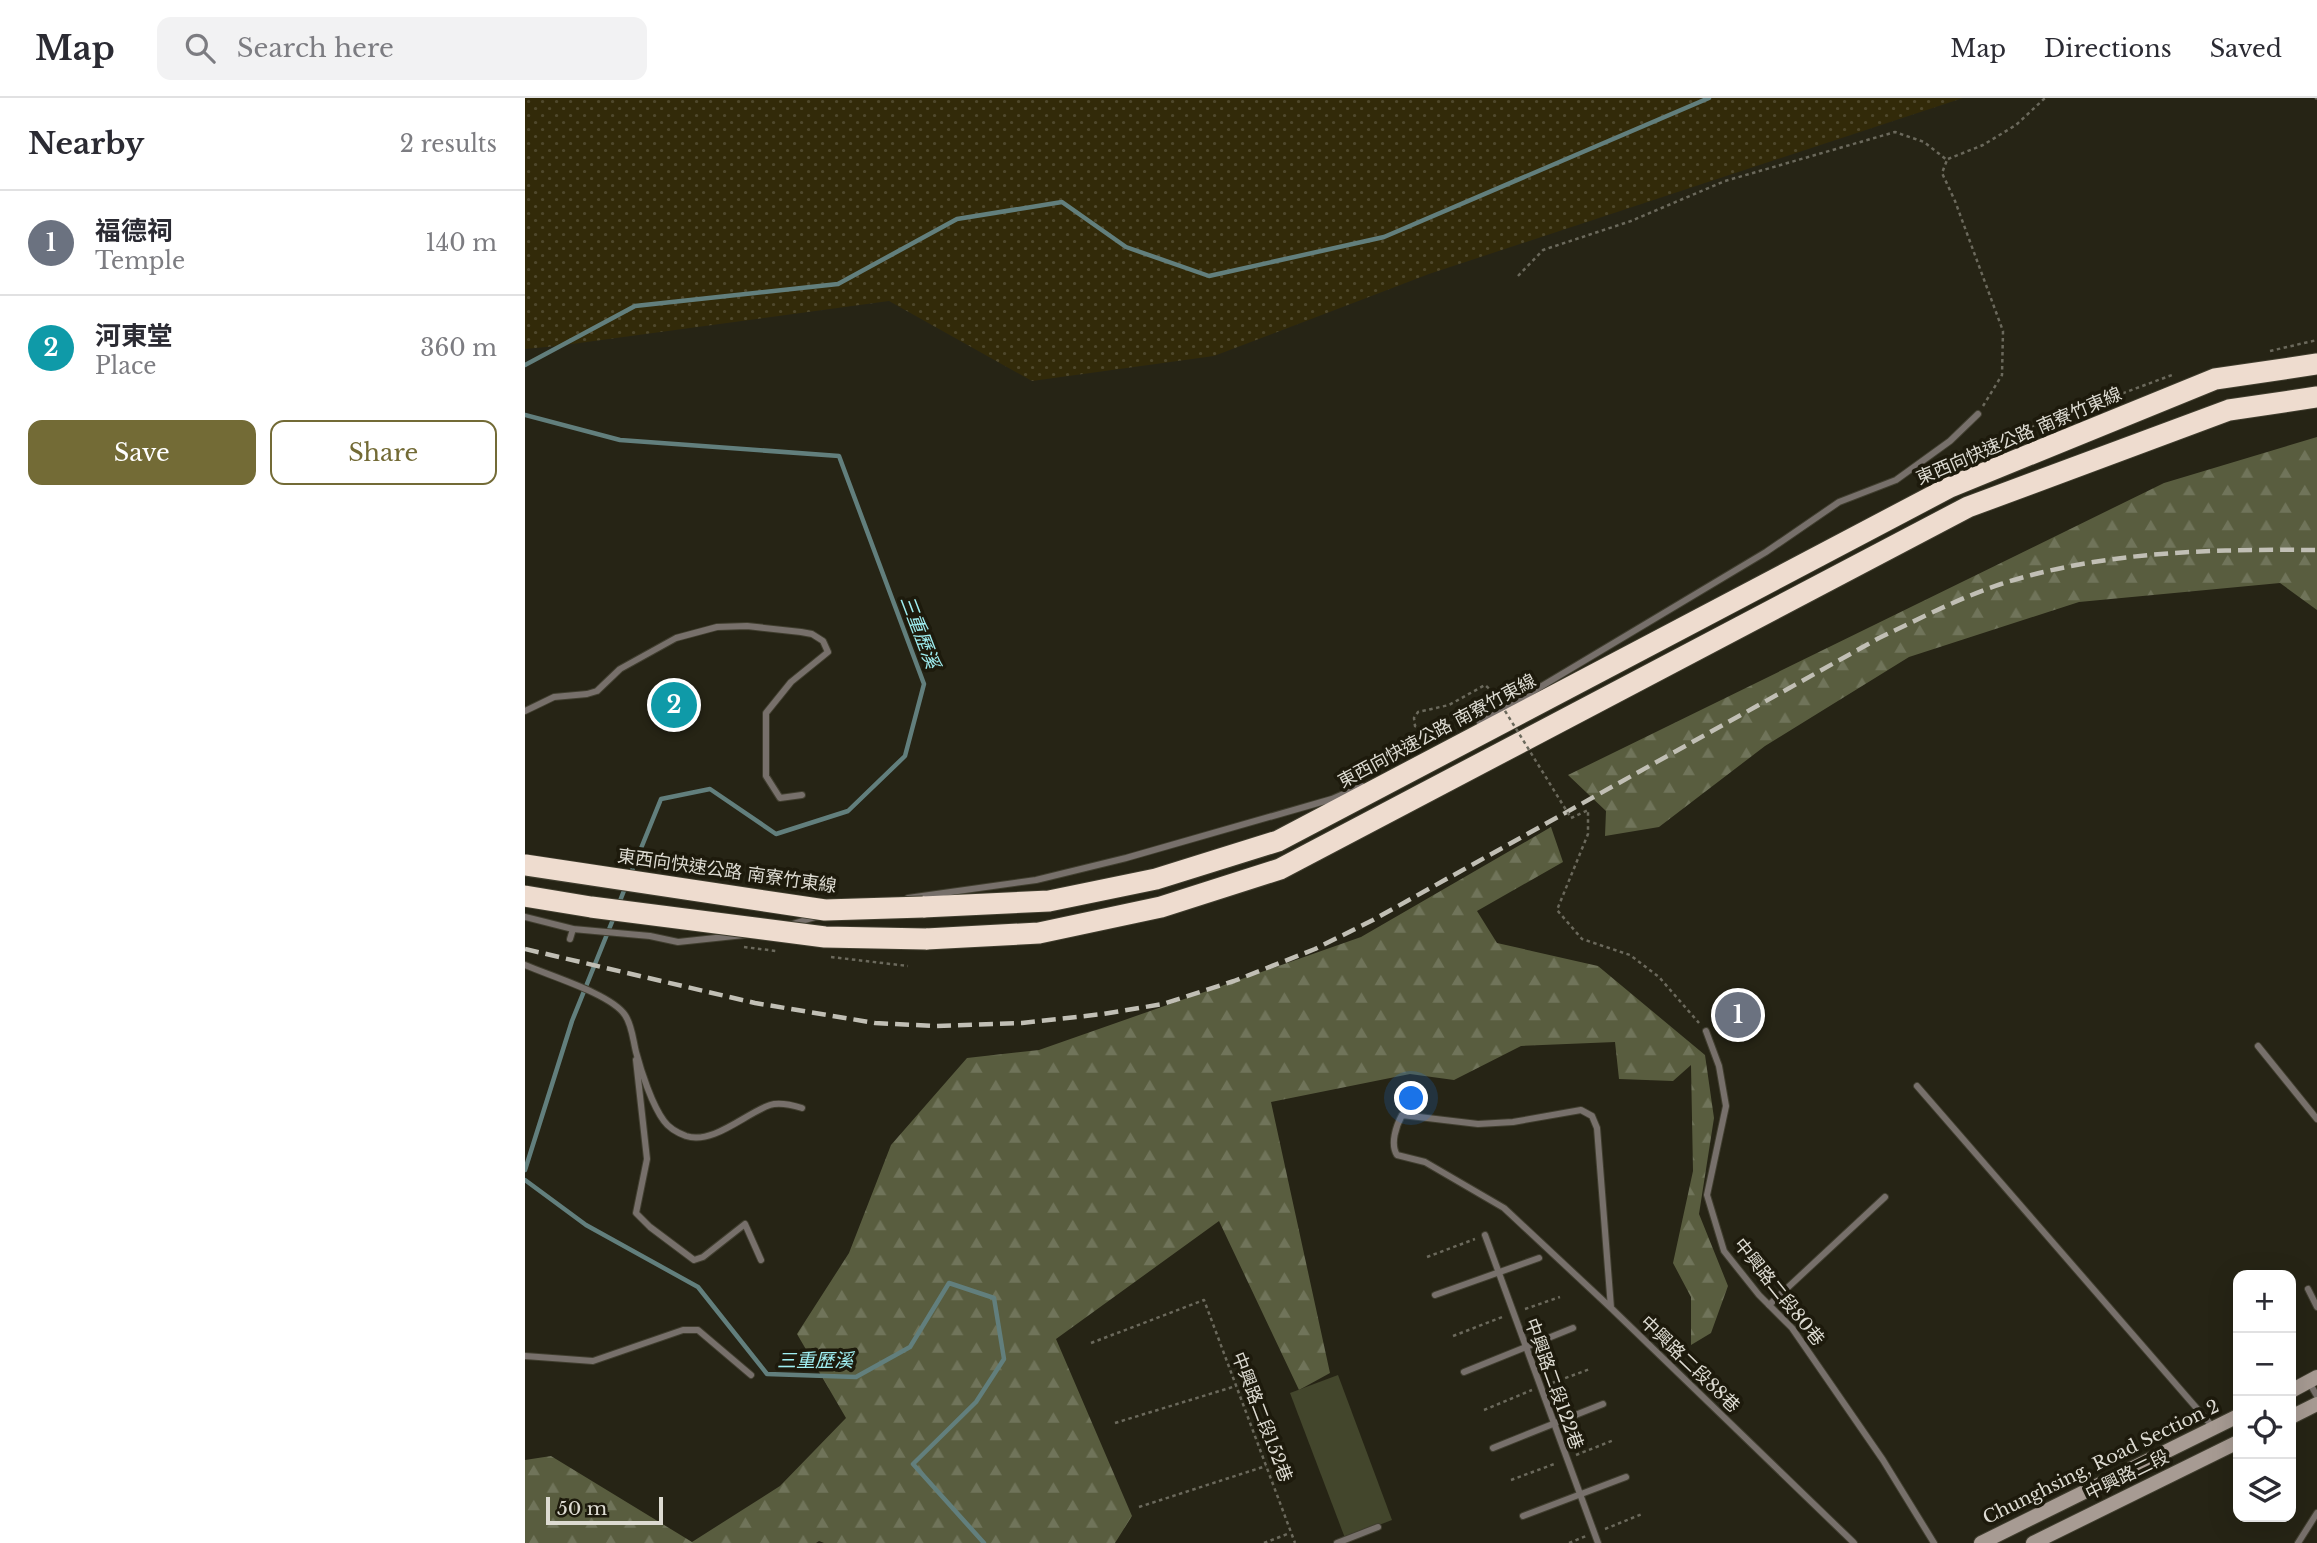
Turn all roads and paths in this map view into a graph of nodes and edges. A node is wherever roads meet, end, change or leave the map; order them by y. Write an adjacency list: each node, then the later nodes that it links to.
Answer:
1 (2045, 98): 2 (path)
2 (1947, 160): 3 (path); 6 (path)
3 (1518, 276)
4 (2317, 364): 14 (highway, 東西向快速公路 南寮竹東線, bridge)
5 (2317, 397): 15 (highway, bridge)
6 (1978, 414): 7 (lane)
7 (1551, 681): 9 (lane); 22 (path, bridge)
8 (525, 710): 13 (lane)
9 (1469, 730)
10 (1427, 753): 11 (lane)
11 (1383, 776)
12 (1370, 782): 17 (lane)
13 (802, 795)
14 (525, 865)
15 (525, 896)
16 (525, 917): 17 (lane)
17 (573, 929): 18 (lane)
18 (570, 939)
19 (525, 965): 21 (lane)
20 (561, 968): 21 (lane)
21 (558, 978): 24 (lane)
22 (1706, 1031): 37 (lane, 中興路二段80巷)
23 (2258, 1046): 27 (lane)
24 (635, 1048): 26 (lane); 32 (lane)
25 (1917, 1086): 61 (lane)
26 (802, 1108)
27 (2317, 1119)
28 (1885, 1197): 37 (lane)
29 (1485, 1235): 30 (path); 33 (lane, 中興路二段122巷)
30 (1427, 1257)
31 (1539, 1258): 33 (lane)
32 (761, 1260)
33 (1498, 1272): 35 (lane); 40 (lane, 中興路二段122巷)
34 (2308, 1289): 38 (lane)
35 (1435, 1295)
36 (1560, 1297): 40 (path)
37 (1769, 1305): 83 (lane, 中興路二段80巷)
38 (2317, 1307)
39 (1611, 1308): 39 (lane, 中興路二段88巷); 82 (lane, 中興路二段88巷)
40 (1513, 1313): 42 (path); 44 (lane, 中興路二段122巷)
41 (1573, 1328): 44 (lane)
42 (1453, 1336)
43 (1091, 1343): 50 (path, 中興路二段152巷)
44 (1524, 1346): 47 (lane); 51 (lane, 中興路二段122巷)
45 (525, 1356): 48 (lane)
46 (1590, 1369): 51 (path)
47 (1464, 1371)
48 (751, 1375)
49 (2313, 1380): 52 (main road); 53 (lane)
50 (1236, 1386): 59 (path); 66 (path, 中興路二段152巷)
51 (1540, 1387): 56 (path); 60 (lane, 中興路二段122巷)
52 (2296, 1388)
53 (2317, 1396)
54 (2317, 1404): 57 (main road)
55 (1603, 1405): 60 (lane)
56 (1484, 1410)
57 (2296, 1414)
58 (2233, 1418): 61 (main road, Chunghsing, Road Section 2)
59 (1115, 1423)
60 (1553, 1423): 64 (lane); 65 (lane, 中興路二段122巷)
61 (2214, 1428): 84 (main road, Chunghsing, Road Section 2)
62 (1614, 1440): 65 (path)
63 (2233, 1444): 85 (main road, 中興路二段)
64 (1493, 1448)
65 (1566, 1459): 68 (path); 69 (lane, 中興路二段122巷)
66 (1266, 1466): 70 (path); 75 (path, 中興路二段152巷)
67 (1626, 1476): 69 (lane)
68 (1511, 1480)
69 (1580, 1494): 73 (lane); 76 (lane, 中興路二段122巷)
70 (1139, 1507)
71 (2317, 1513): 86 (lane)
72 (1641, 1514): 76 (path)
73 (1523, 1516)
74 (1378, 1527): 79 (lane)
75 (1291, 1533): 77 (path); 78 (path, 中興路二段152巷)
76 (1594, 1533): 80 (path); 81 (lane, 中興路二段122巷)
77 (1264, 1543)
78 (1295, 1543)
79 (1337, 1543)
80 (1569, 1543)
81 (1598, 1543)
82 (1854, 1543)
83 (1934, 1543)
84 (1981, 1543)
85 (2033, 1543)
86 (2298, 1543)

